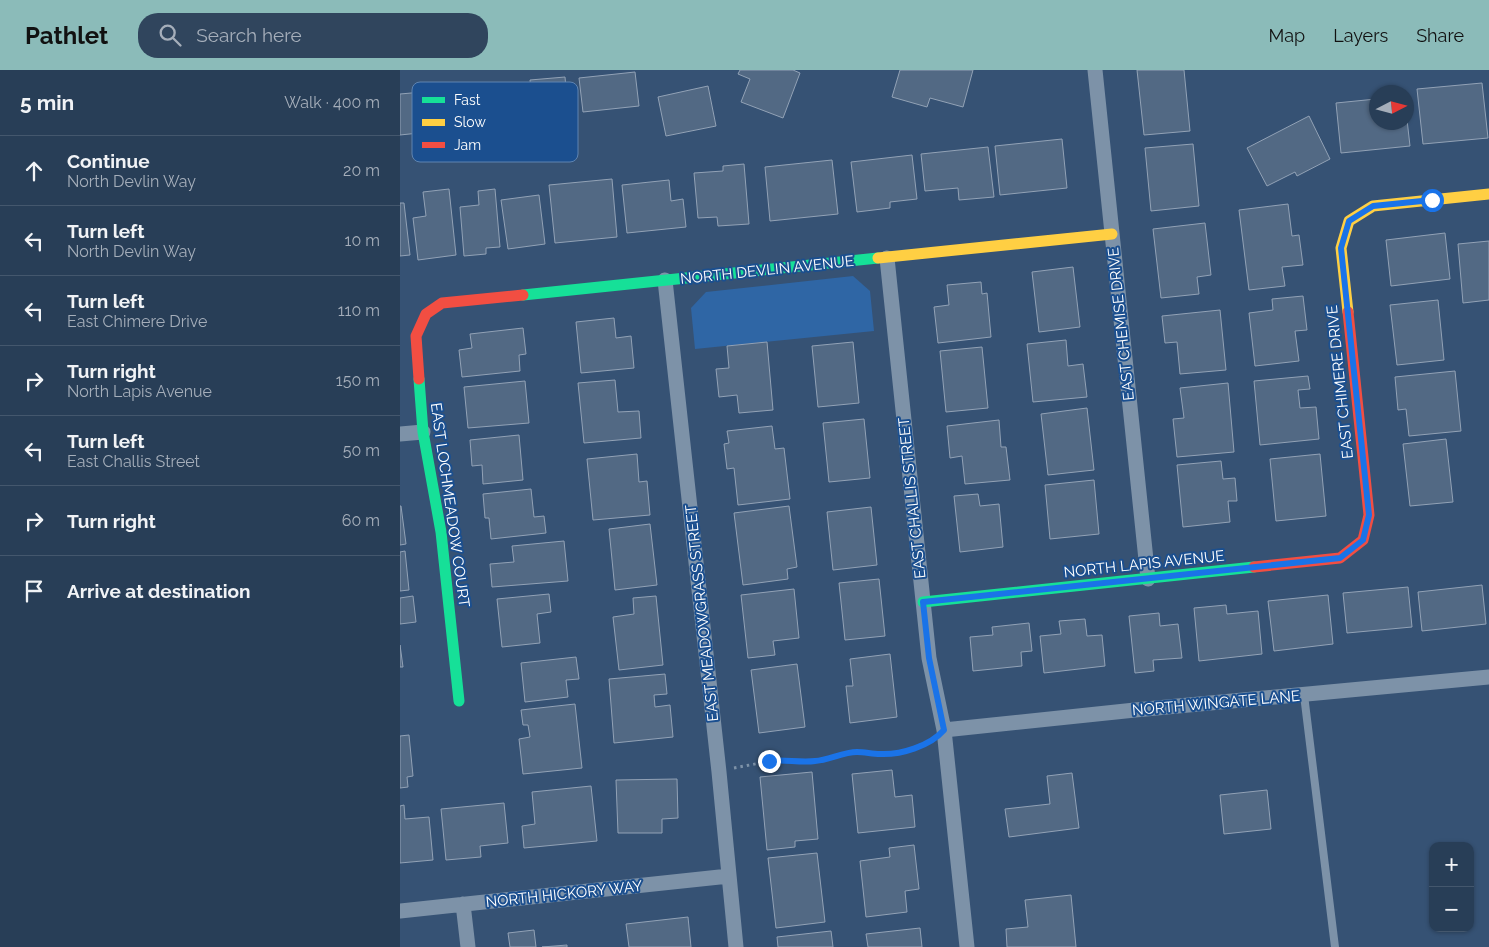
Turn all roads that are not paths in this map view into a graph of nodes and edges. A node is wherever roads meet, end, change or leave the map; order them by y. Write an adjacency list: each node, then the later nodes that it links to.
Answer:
1 (1095, 70): 3 (street, EAST CHEMISE DRIVE)
2 (1489, 194): 9 (street, EAST CHIMERE DRIVE)
3 (1112, 234): 4 (street, NORTH DEVLIN AVENUE); 10 (street, EAST CHEMISE DRIVE)
4 (887, 258): 5 (street, NORTH DEVLIN AVENUE); 11 (street, EAST CHALLIS STREET)
5 (665, 280): 6 (street, NORTH DEVLIN AVENUE); 16 (street, EAST MEADOWGRASS STREET)
6 (426, 314): 7 (street, EAST LOCHMEADOW COURT)
7 (423, 432): 8 (street); 14 (street, EAST LOCHMEADOW COURT)
8 (400, 434)
9 (1363, 540): 10 (street, NORTH LAPIS AVENUE)
10 (1148, 579): 11 (street, NORTH LAPIS AVENUE)
11 (923, 602): 15 (street, EAST CHALLIS STREET)
12 (1489, 677): 13 (street, NORTH WINGATE LANE)
13 (1304, 695): 15 (street, NORTH WINGATE LANE); 22 (lane)
14 (459, 701)
15 (944, 730): 21 (street, EAST CHALLIS STREET)
16 (729, 876): 17 (street, NORTH HICKORY WAY); 20 (street, EAST MEADOWGRASS STREET)
17 (463, 904): 18 (street, NORTH HICKORY WAY); 19 (street)
18 (400, 911)
19 (468, 947)
20 (736, 947)
21 (967, 947)
22 (1335, 947)

